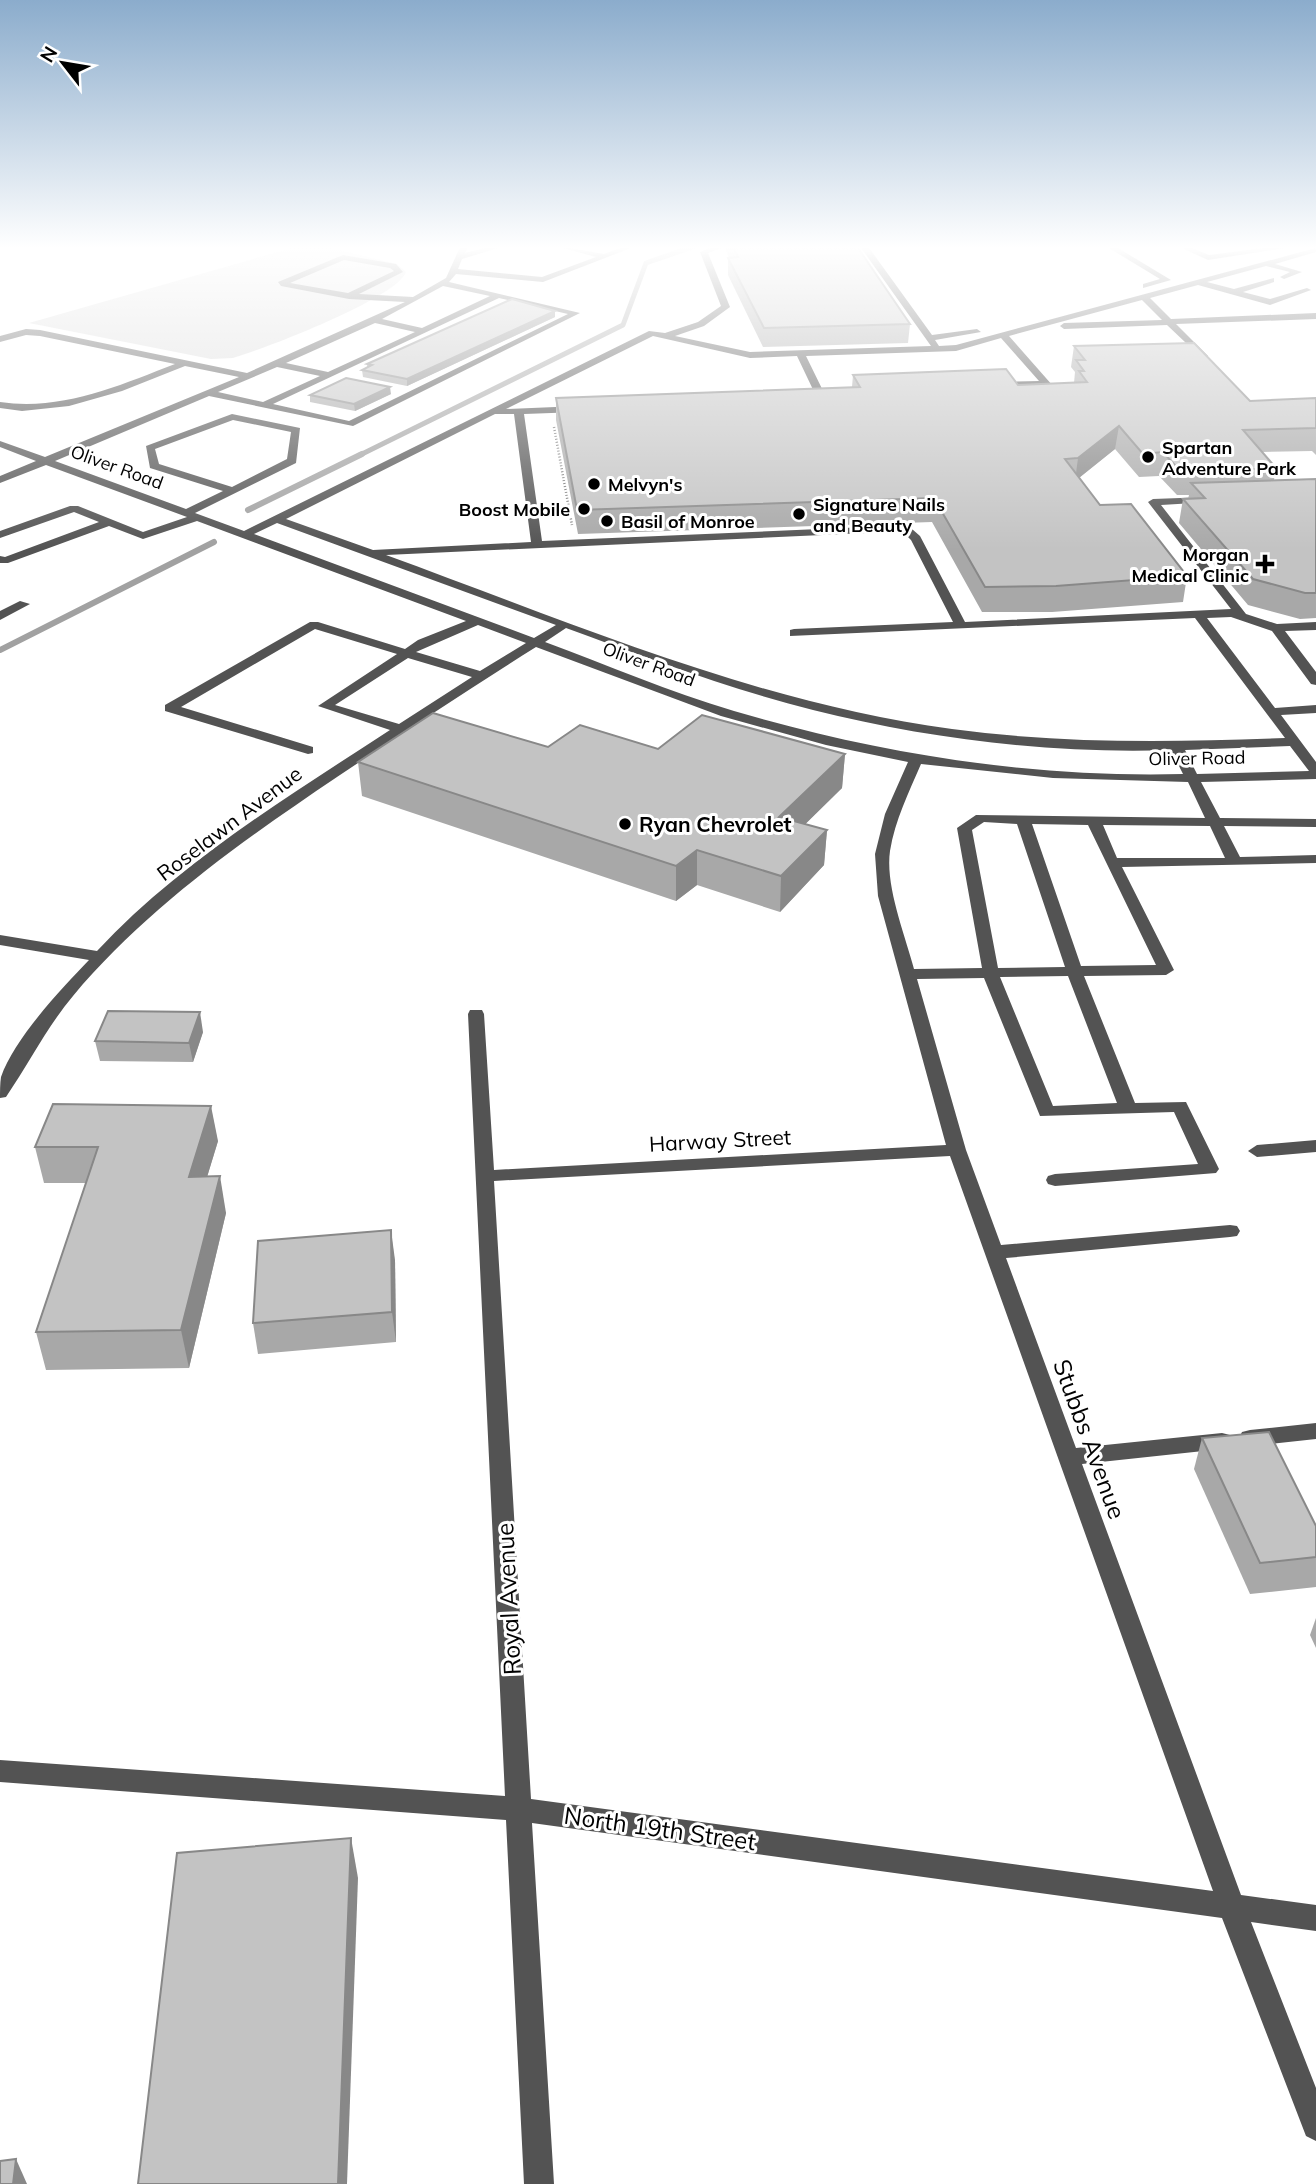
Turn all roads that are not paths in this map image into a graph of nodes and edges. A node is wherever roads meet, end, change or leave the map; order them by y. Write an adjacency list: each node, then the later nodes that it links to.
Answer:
1 (107, 347): 12 (street)
2 (313, 347): 13 (street)
3 (387, 347): 15 (street)
4 (507, 347): 24 (street)
5 (620, 347): 30 (street)
6 (717, 347): 11 (street)
7 (960, 347): 10 (street)
8 (1013, 347): 18 (street)
9 (1194, 347): 14 (street)
10 (937, 349): 11 (street)
11 (800, 353): 22 (street)
12 (184, 363): 16 (street); 27 (street)
13 (276, 364): 15 (street); 16 (street)
14 (1213, 366)
15 (328, 375): 17 (street); 28 (street)
16 (248, 376): 23 (street)
17 (353, 380)
18 (1046, 384): 19 (street); 25 (street)
19 (978, 386)
20 (390, 388): 24 (street)
21 (831, 391): 22 (street)
22 (818, 392): 26 (street)
23 (208, 393): 28 (street); 33 (street)
24 (414, 393): 28 (street)
25 (1057, 396)
26 (801, 401)
27 (0, 405)
28 (264, 405)
29 (589, 409): 31 (street)
30 (491, 412): 31 (street); 38 (street)
31 (519, 412): 42 (street)
32 (0, 444): 33 (street, Oliver Road)
33 (46, 462): 34 (street); 37 (street, Oliver Road)
34 (0, 480)
35 (232, 490): 35 (street); 37 (street)
36 (1220, 500): 47 (street)
37 (191, 515): 39 (street); 41 (street, Oliver Road)
38 (279, 520): 41 (street); 43 (street)
39 (109, 522): 40 (street); 44 (street)
40 (0, 534)
41 (246, 534): 49 (street, Oliver Road)
42 (537, 544): 43 (street); 51 (street)
43 (367, 552): 50 (street)
44 (0, 559)
45 (24, 604): 48 (street)
46 (1197, 613): 47 (street); 51 (street); 60 (street)
47 (1241, 615): 53 (street)
48 (0, 616)
49 (477, 621): 55 (street, Oliver Road); 56 (street)
50 (565, 624): 55 (street, Roselawn Avenue); 62 (street)
51 (961, 626): 54 (street)
52 (1316, 626): 53 (street)
53 (1276, 628): 58 (street)
54 (794, 633)
55 (535, 643): 57 (street, Roselawn Avenue); 62 (street, Oliver Road)
56 (407, 653): 57 (street); 61 (street); 65 (street)
57 (482, 676): 61 (street, Roselawn Avenue)
58 (1316, 681)
59 (1316, 709): 60 (street)
60 (1272, 712): 63 (street)
61 (400, 729): 77 (street, Roselawn Avenue)
62 (892, 738): 64 (street); 66 (street, Oliver Road)
63 (1296, 742): 64 (street); 67 (street)
64 (1176, 746): 68 (street)
65 (308, 750)
66 (916, 759): 68 (street, Oliver Road); 79 (street, Stubbs Avenue)
67 (1316, 773): 68 (street, Oliver Road)
68 (1192, 778): 72 (street)
69 (1023, 820): 70 (street); 78 (street); 80 (street)
70 (1094, 822): 72 (street); 75 (street)
71 (1316, 823): 72 (street)
72 (1214, 824): 74 (street)
73 (1316, 859): 74 (street)
74 (1235, 862): 75 (street)
75 (1112, 863): 78 (street)
76 (0, 940): 77 (street)
77 (102, 957): 82 (street, Roselawn Avenue)
78 (1074, 973): 80 (street); 83 (street)
79 (908, 974): 80 (street); 85 (street, Stubbs Avenue)
80 (991, 974): 83 (street)
81 (476, 1014): 87 (street, Royal Avenue)
82 (0, 1093)
83 (1128, 1108): 88 (street)
84 (1316, 1146): 86 (street)
85 (957, 1150): 87 (street, Harway Street); 90 (street, Stubbs Avenue)
86 (1256, 1151)
87 (485, 1176): 94 (street, Royal Avenue)
88 (1055, 1180)
89 (1230, 1231): 90 (street)
90 (995, 1252): 92 (street, Stubbs Avenue)
91 (1316, 1432): 92 (street)
92 (1069, 1457): 95 (street, Stubbs Avenue)
93 (0, 1771): 94 (street, North 19th Street)
94 (519, 1809): 95 (street, North 19th Street); 98 (street, Royal Avenue)
95 (1232, 1908): 96 (street, North 19th Street); 97 (street, Stubbs Avenue)
96 (1316, 1918)
97 (1316, 2126)
98 (539, 2184)

